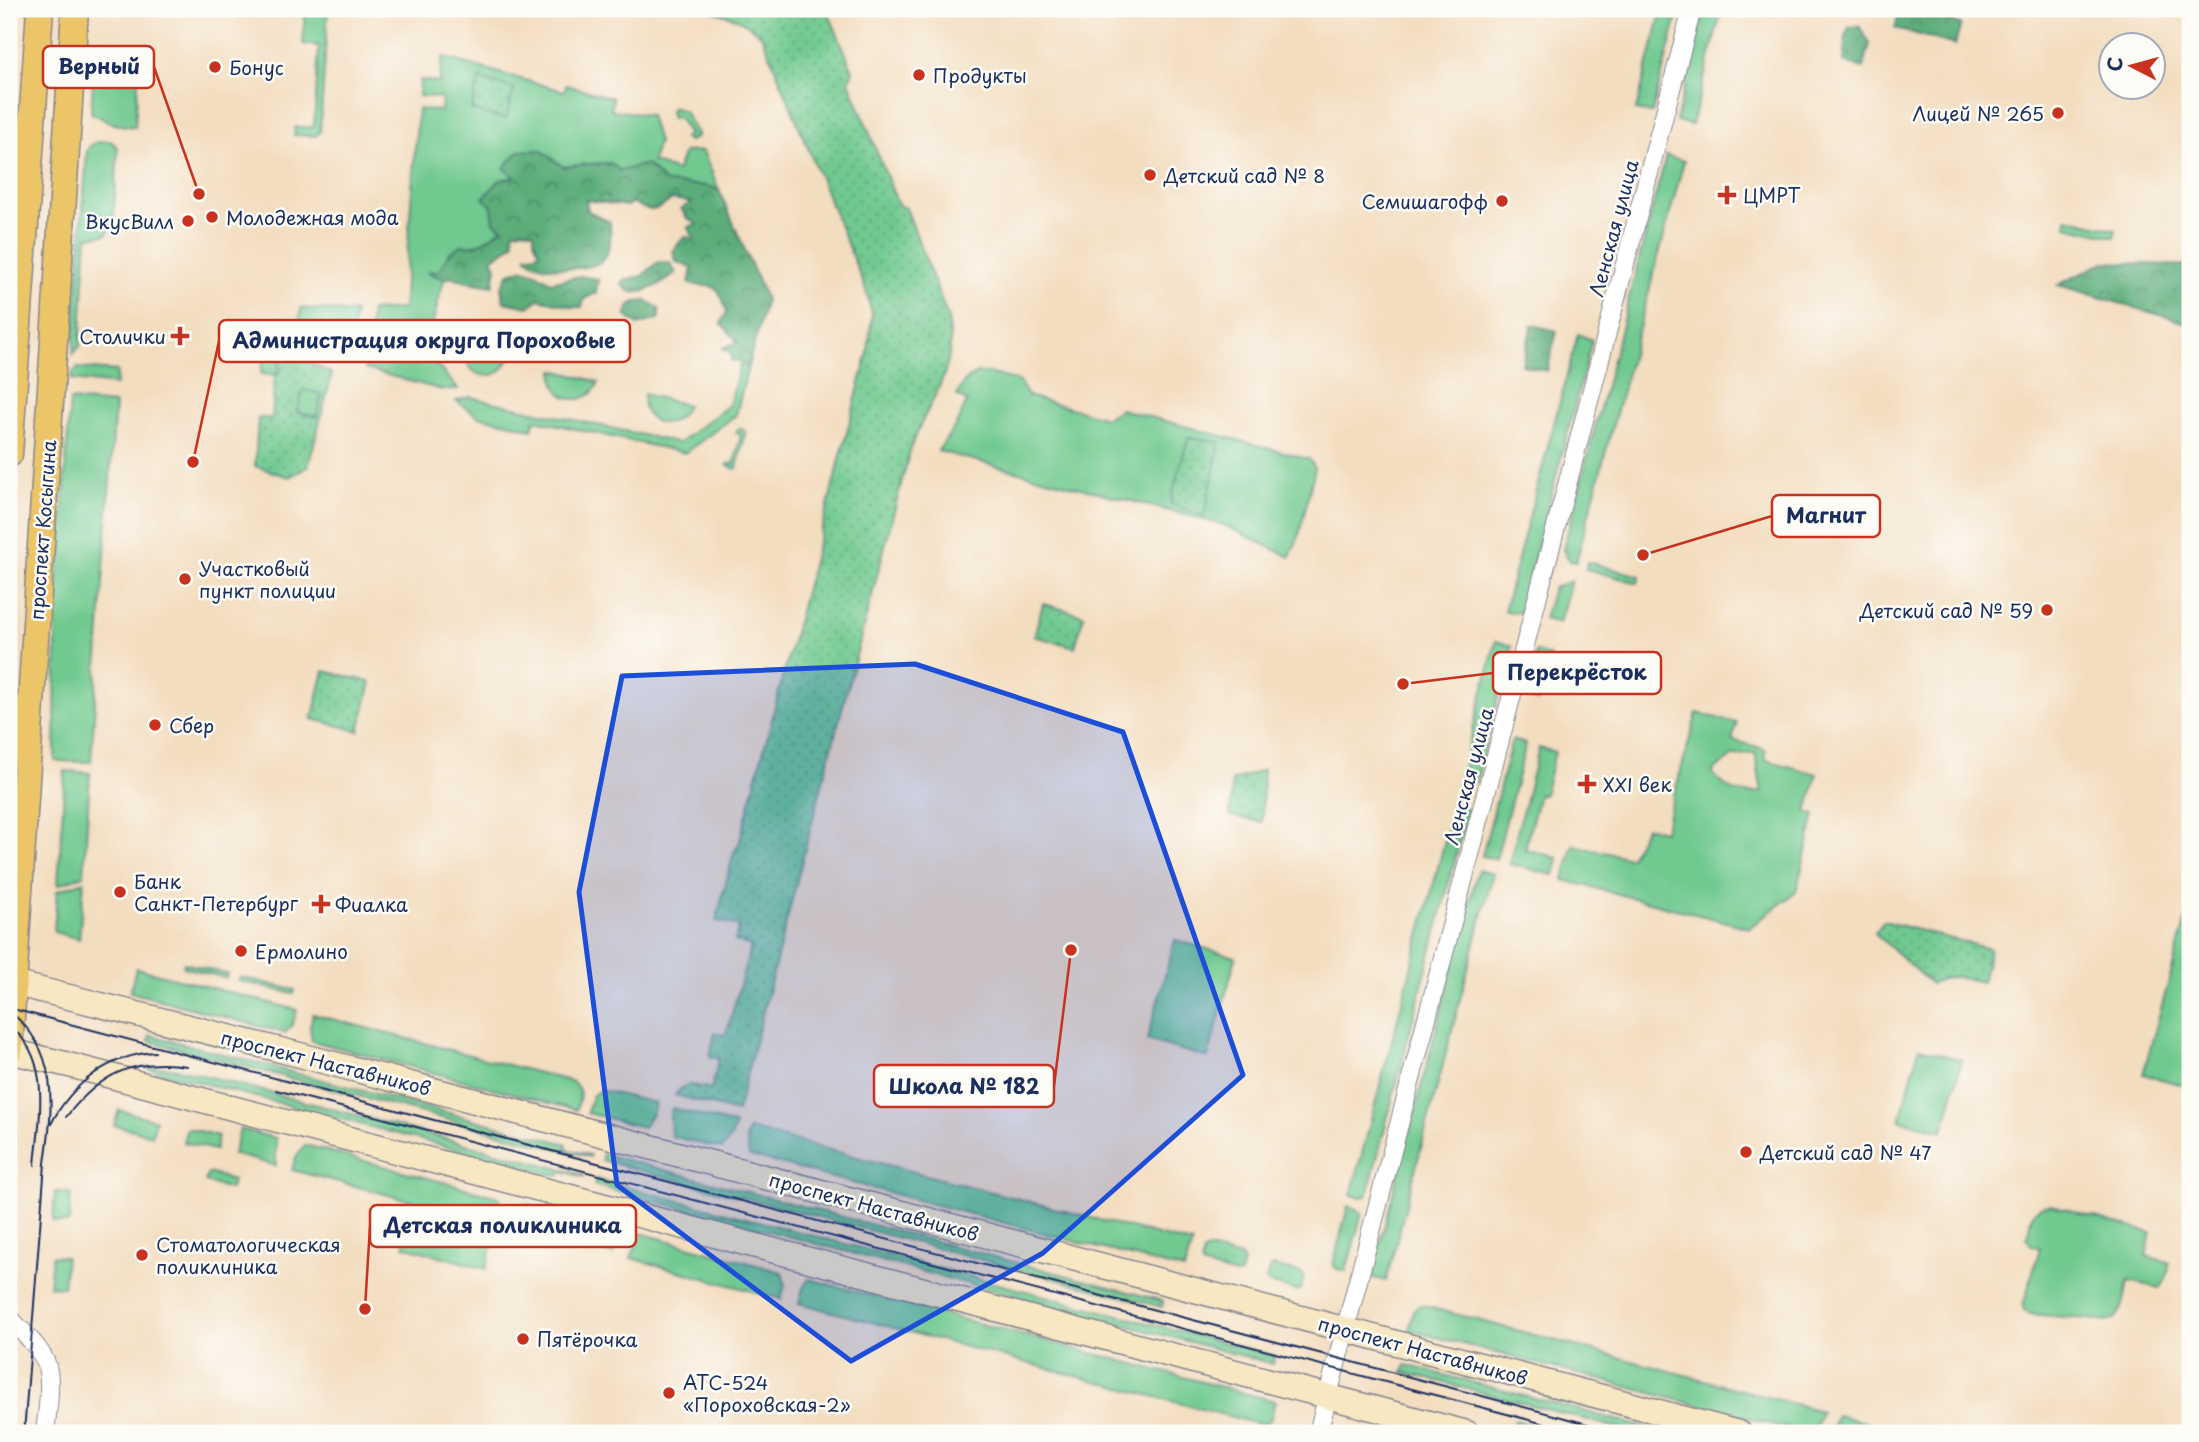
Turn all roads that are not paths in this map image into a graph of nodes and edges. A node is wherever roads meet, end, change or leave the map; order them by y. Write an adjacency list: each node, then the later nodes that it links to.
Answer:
1 (40, 9): 4 (main road, проспект Косыгина)
2 (75, 9): 5 (main road, проспект Косыгина)
3 (1692, 9): 8 (street, Ленская улица)
4 (9, 454)
5 (10, 982): 6 (main road, проспект Косыгина); 8 (main road, проспект Наставников)
6 (9, 1051): 9 (main road)
7 (9, 1317): 10 (street)
8 (1345, 1329): 9 (street, Ленская улица); 13 (main road, проспект Наставников)
9 (1327, 1396): 11 (street, Ленская улица); 12 (main road)
10 (45, 1433)
11 (1318, 1433)
12 (1467, 1433)
13 (1739, 1433)

